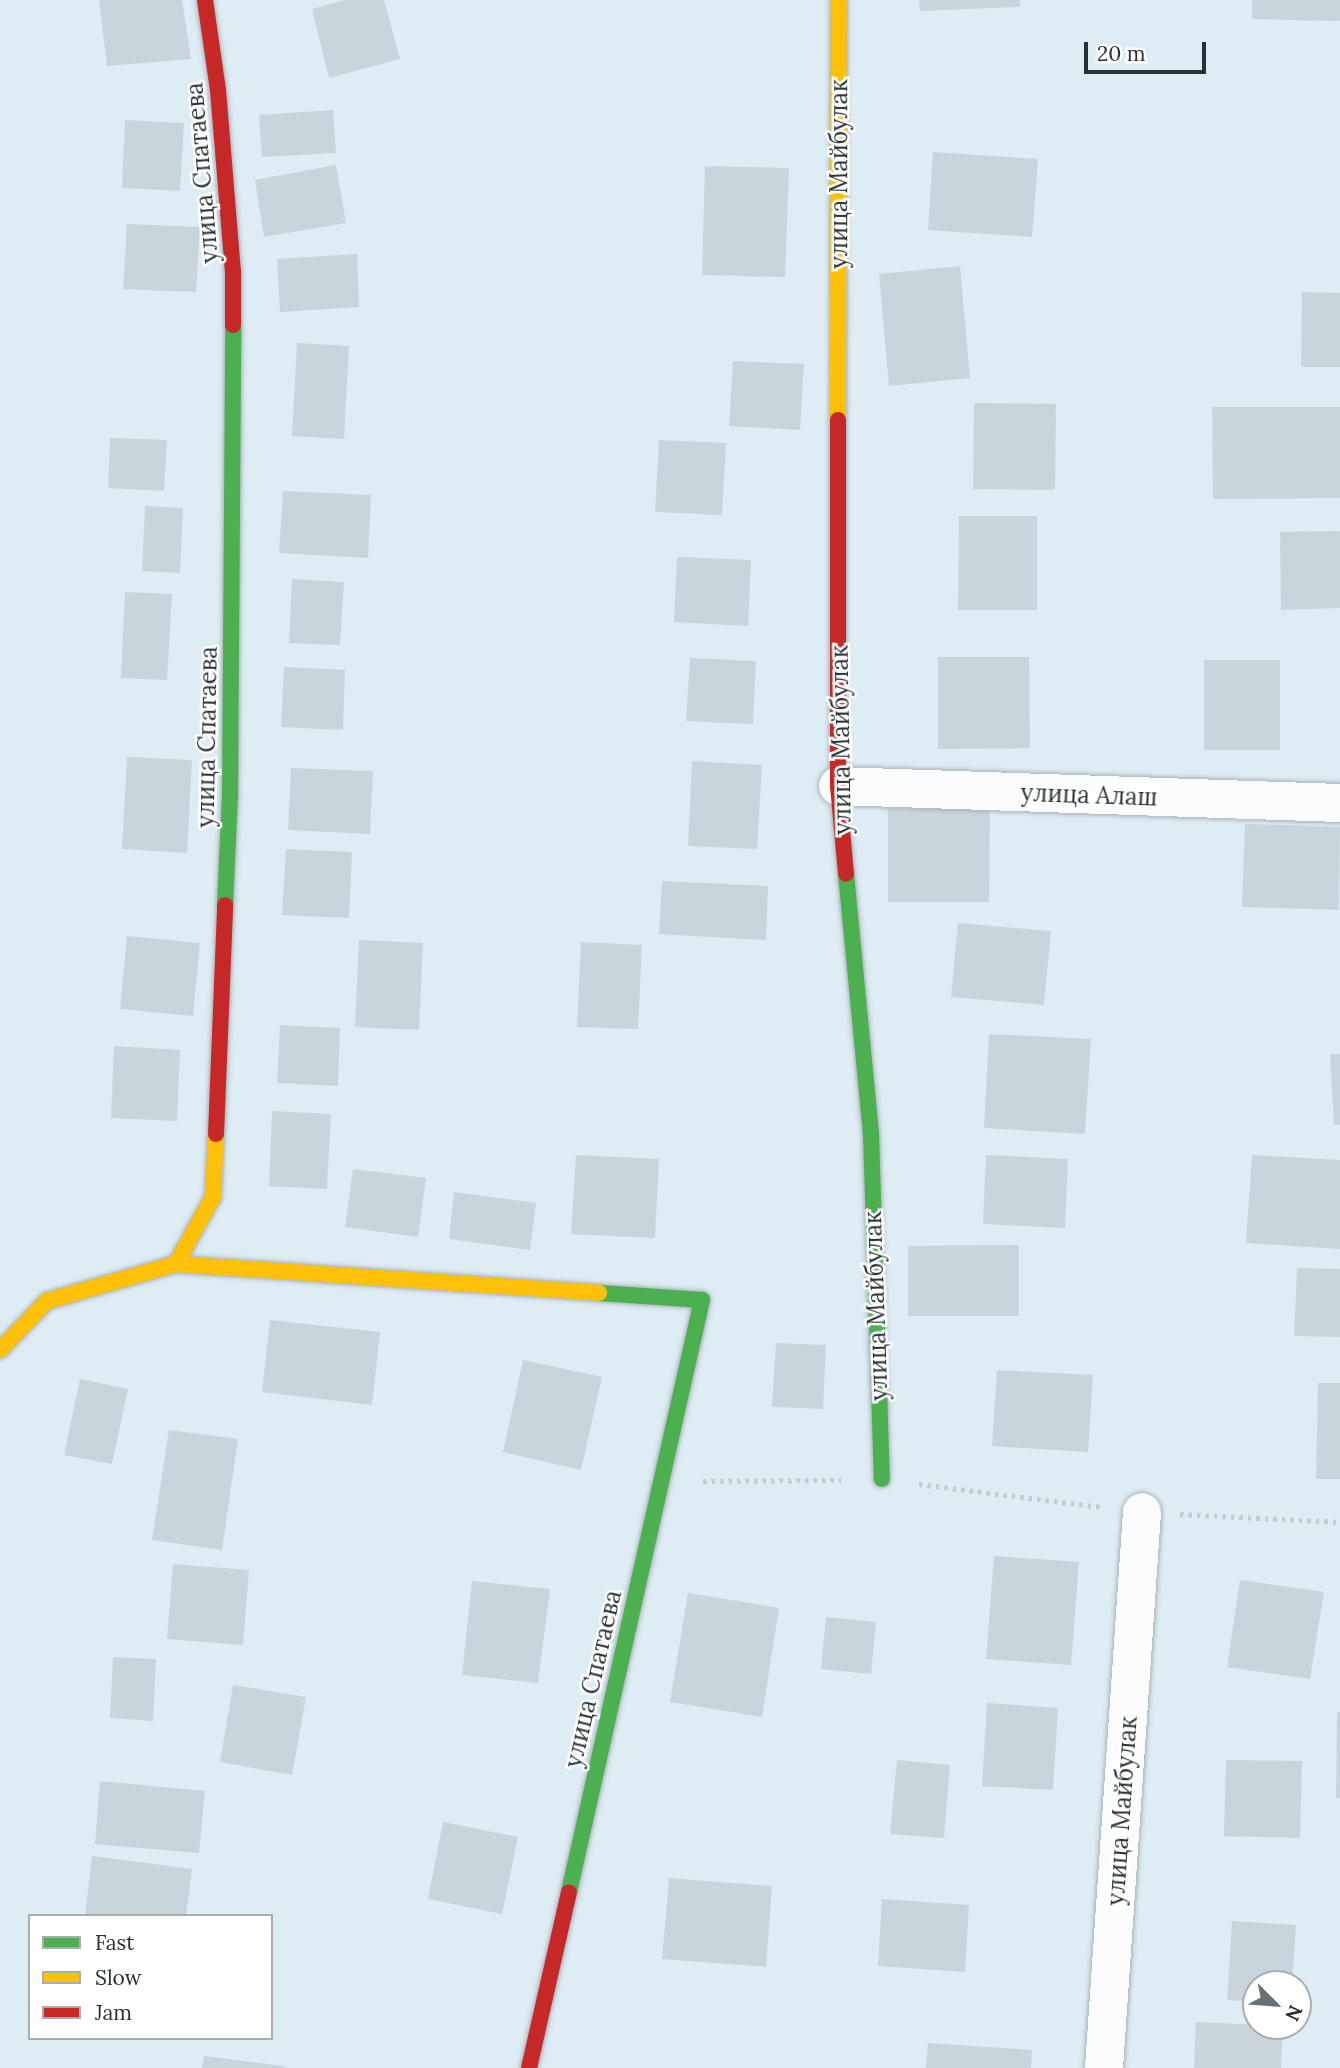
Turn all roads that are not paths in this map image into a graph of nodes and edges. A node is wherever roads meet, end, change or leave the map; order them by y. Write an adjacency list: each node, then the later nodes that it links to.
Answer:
1 (205, 0): 5 (street, улица Спатаева)
2 (839, 0): 3 (street, улица Майбулак)
3 (838, 786): 4 (street, улица Алаш); 7 (street, улица Майбулак)
4 (1340, 803)
5 (176, 1264): 6 (street); 9 (street, улица Спатаева)
6 (0, 1350)
7 (882, 1479)
8 (1142, 1512): 10 (street, улица Майбулак)
9 (529, 2068)
10 (1104, 2068)

